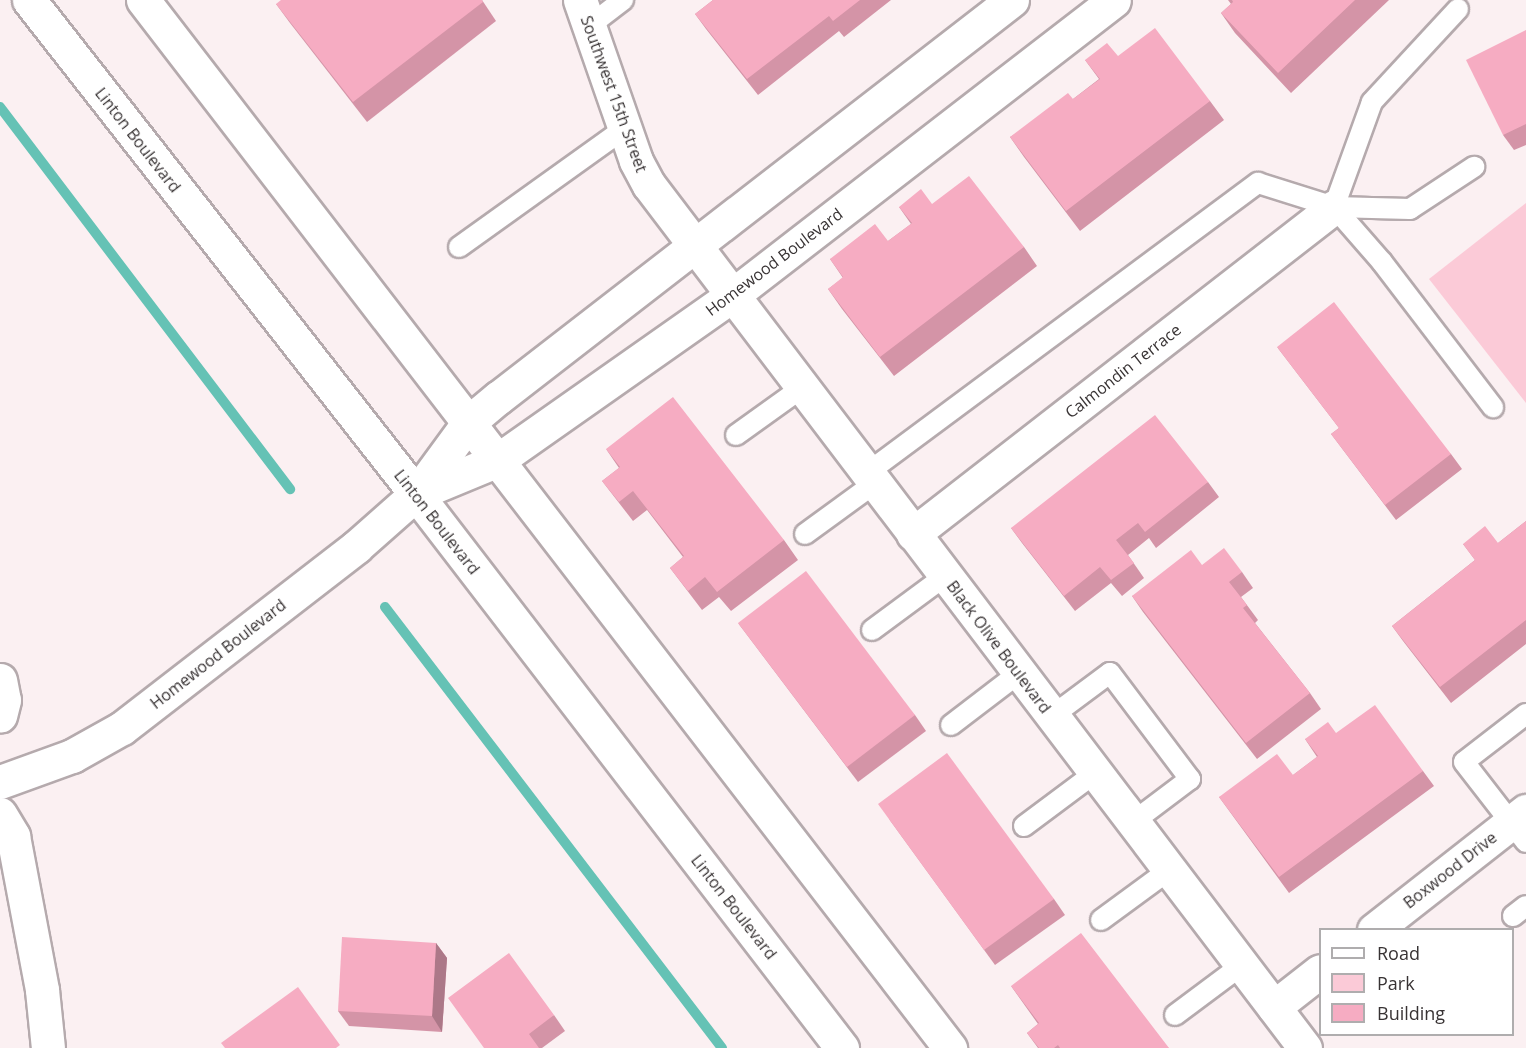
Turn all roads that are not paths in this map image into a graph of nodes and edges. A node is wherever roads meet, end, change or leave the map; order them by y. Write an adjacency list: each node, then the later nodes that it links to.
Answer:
1 (29, 0): 20 (street, Linton Boulevard)
2 (143, 0): 16 (street)
3 (623, 0): 7 (lane)
4 (1012, 0): 11 (street, Homewood Boulevard)
5 (1114, 0): 13 (street, Homewood Boulevard)
6 (1458, 9): 10 (lane)
7 (585, 13): 8 (street, Southwest 15th Street)
8 (625, 128): 11 (street, Southwest 15th Street); 12 (lane)
9 (1474, 167): 10 (lane)
10 (1334, 207): 15 (lane); 19 (lane); 22 (street, Calmondin Terrace)
11 (695, 243): 13 (street, Black Olive Boulevard); 16 (street, Homewood Boulevard)
12 (459, 247)
13 (734, 294): 14 (street, Black Olive Boulevard); 18 (street, Homewood Boulevard)
14 (802, 387): 17 (lane); 19 (street, Black Olive Boulevard)
15 (1493, 407)
16 (469, 423): 18 (street); 20 (street, Homewood Boulevard)
17 (736, 435)
18 (498, 460): 20 (street, Homewood Boulevard); 46 (street)
19 (871, 478): 21 (lane); 22 (street, Black Olive Boulevard)
20 (416, 494): 32 (street, Homewood Boulevard); 45 (street, Linton Boulevard)
21 (805, 534)
22 (913, 534): 23 (street, Black Olive Boulevard)
23 (945, 576): 24 (lane); 25 (street, Black Olive Boulevard)
24 (872, 630)
25 (1019, 673): 29 (street, Black Olive Boulevard); 30 (lane)
26 (0, 680): 28 (street)
27 (1526, 714): 35 (lane)
28 (0, 716)
29 (1052, 716): 31 (street, Black Olive Boulevard); 34 (lane)
30 (951, 725)
31 (1095, 773): 34 (street, Black Olive Boulevard); 36 (lane)
32 (0, 782)
33 (0, 814): 44 (street)
34 (1133, 822): 37 (street, Black Olive Boulevard)
35 (1521, 825): 39 (street, Boxwood Drive)
36 (1024, 826)
37 (1169, 870): 38 (lane); 40 (street, Black Olive Boulevard)
38 (1101, 920)
39 (1377, 928)
40 (1242, 965): 42 (street, Black Olive Boulevard); 43 (lane)
41 (1319, 972): 42 (street)
42 (1274, 1007): 47 (street, Black Olive Boulevard)
43 (1175, 1015)
44 (48, 1048)
45 (842, 1048)
46 (950, 1048)
47 (1305, 1048)

